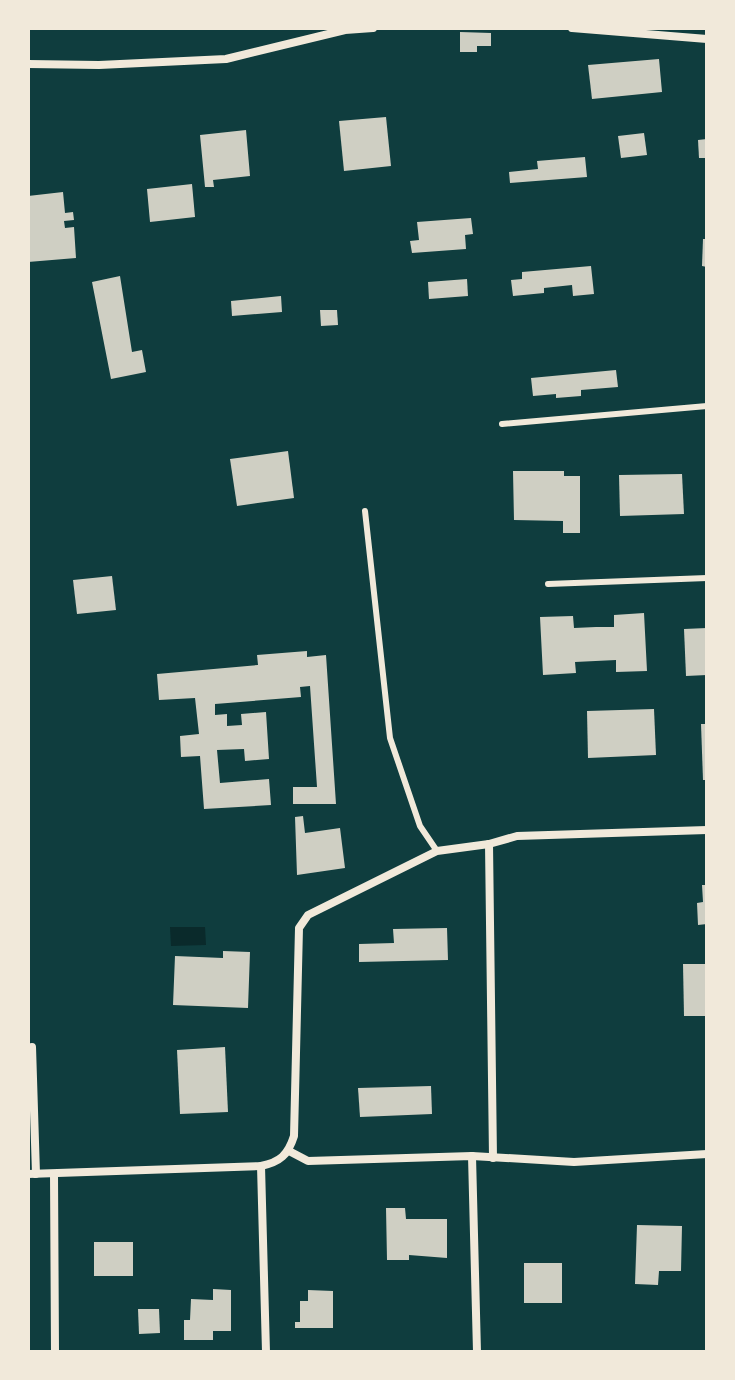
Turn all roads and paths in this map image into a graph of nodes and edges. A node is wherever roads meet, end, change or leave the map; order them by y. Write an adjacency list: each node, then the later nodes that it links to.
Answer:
1 (373, 28): 4 (street)
2 (572, 28): 3 (street)
3 (707, 39)
4 (28, 64)
5 (707, 406): 6 (lane)
6 (502, 424)
7 (365, 511): 12 (lane)
8 (707, 578): 9 (lane)
9 (548, 584)
10 (707, 830): 11 (street)
11 (489, 844): 12 (street); 17 (street)
12 (437, 851): 14 (street)
13 (32, 1047): 19 (street)
14 (289, 1151): 16 (street); 18 (street)
15 (707, 1154): 17 (street)
16 (472, 1156): 17 (street); 23 (street)
17 (493, 1158)
18 (261, 1166): 20 (street); 22 (street)
19 (32, 1174): 20 (street)
20 (54, 1174): 21 (street)
21 (55, 1352)
22 (266, 1352)
23 (477, 1352)

